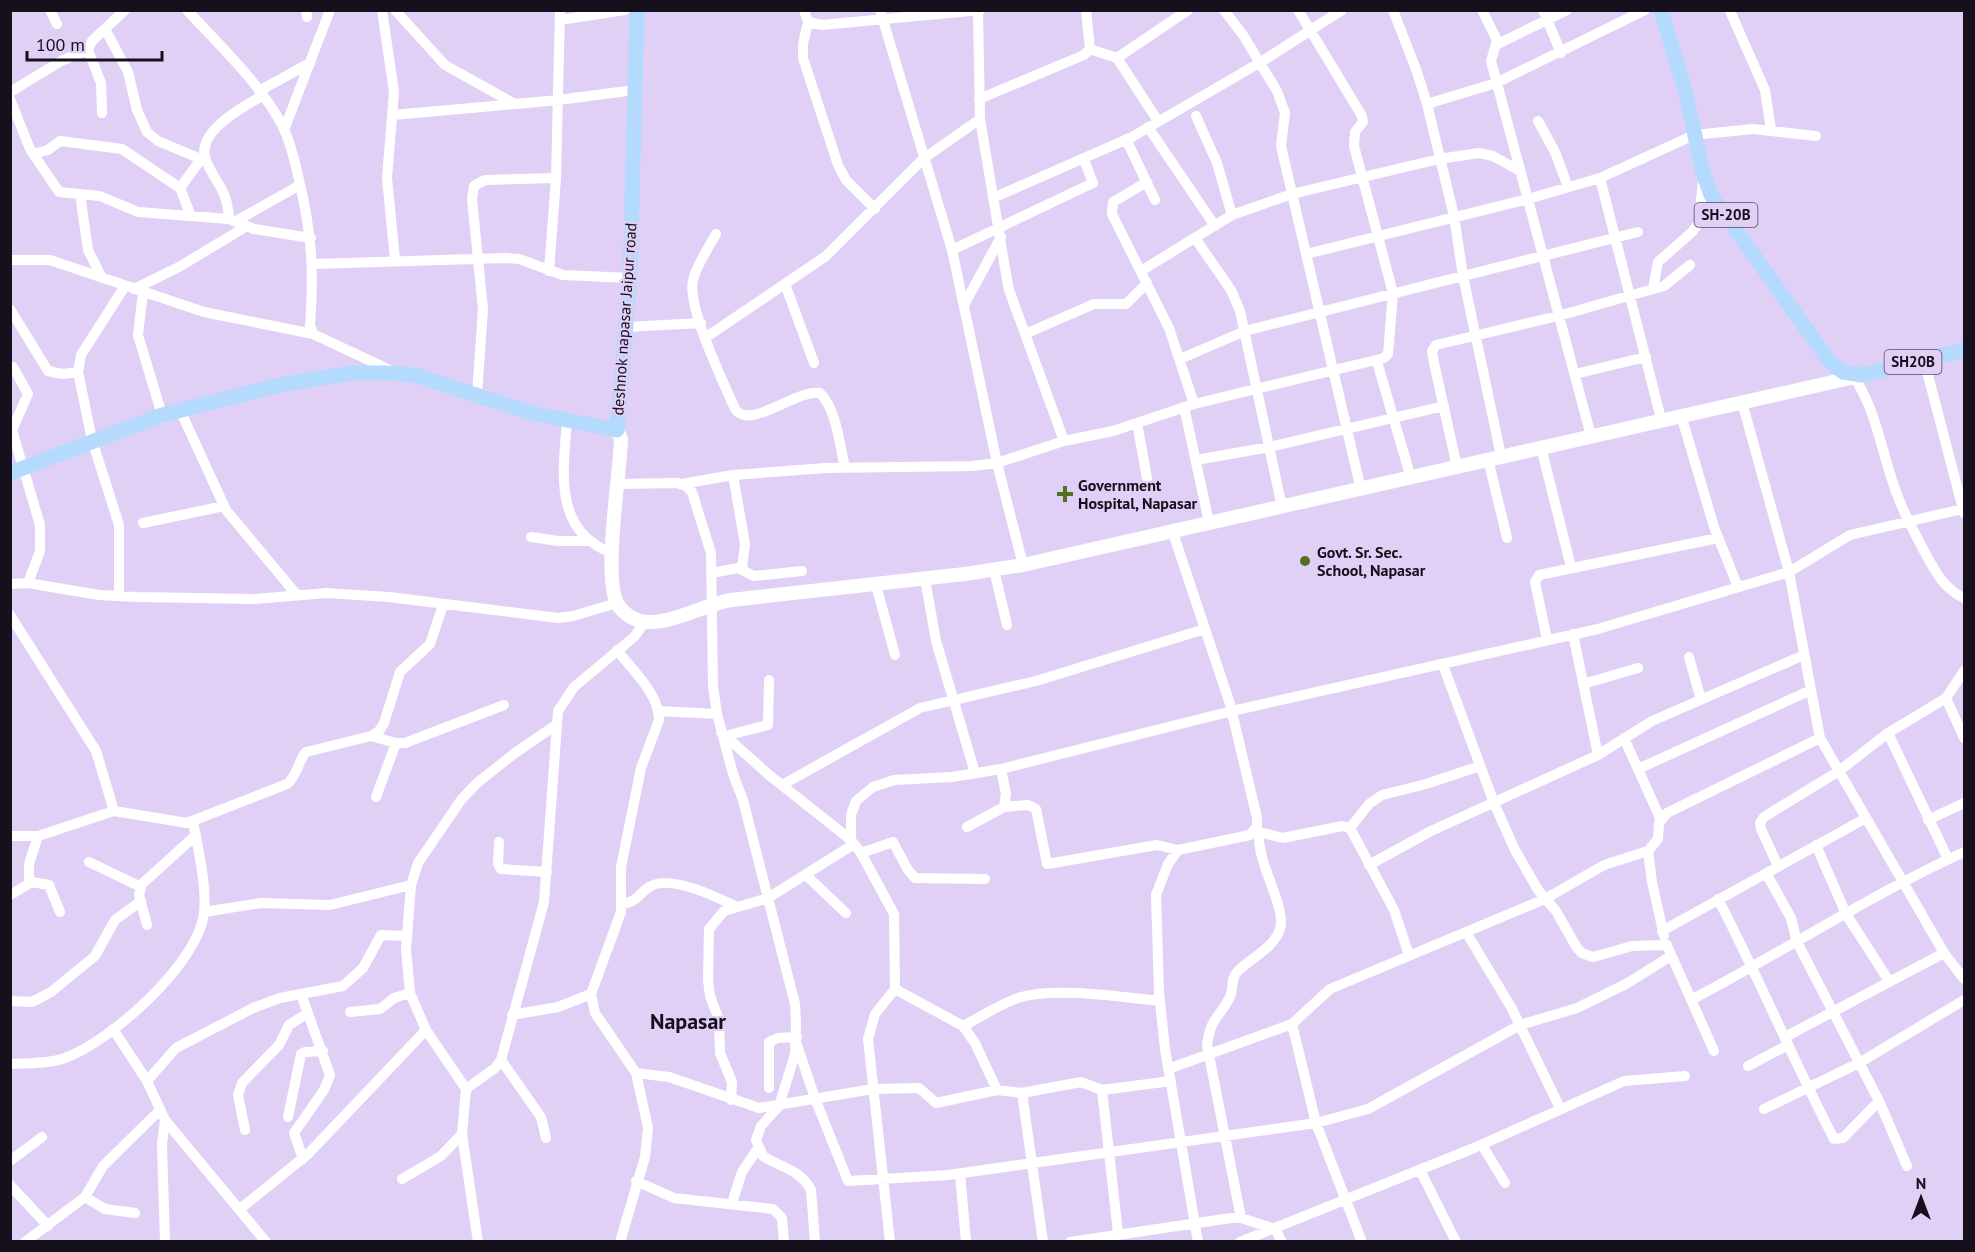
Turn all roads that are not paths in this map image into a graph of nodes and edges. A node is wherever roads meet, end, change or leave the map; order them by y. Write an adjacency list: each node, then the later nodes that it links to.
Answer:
1 (50, 10): 26 (street)
2 (125, 10): 27 (street)
3 (187, 10): 39 (street)
4 (330, 10): 35 (street)
5 (382, 10): 46 (street)
6 (395, 10): 43 (street)
7 (625, 10): 22 (street)
8 (637, 10): 37 (main road, deshnok napasar Jaipur road)
9 (804, 10): 25 (street)
10 (1086, 10): 30 (street)
11 (1188, 10): 33 (street)
12 (1224, 10): 34 (street)
13 (1298, 10): 28 (street)
14 (1342, 10): 28 (street)
15 (1393, 10): 44 (street)
16 (1482, 10): 29 (street)
17 (1567, 10): 23 (street)
18 (1646, 10): 32 (street)
19 (1661, 10): 53 (main road, SH-20B)
20 (979, 11): 24 (street); 41 (street)
21 (1730, 11): 52 (street)
22 (560, 15): 42 (street)
23 (1545, 15): 29 (street); 32 (street)
24 (880, 16): 25 (street); 58 (street)
25 (808, 22): 75 (street)
26 (57, 24)
27 (105, 29): 31 (street); 57 (street)
28 (1310, 31): 34 (street); 63 (street)
29 (1498, 44): 36 (street)
30 (1090, 49): 33 (street); 41 (street)
31 (88, 50): 38 (street); 45 (street)
32 (1561, 53): 36 (street)
33 (1117, 58): 50 (street)
34 (1261, 62): 50 (street); 71 (street)
35 (310, 63): 39 (street); 51 (street)
36 (1497, 83): 44 (street); 61 (street)
37 (634, 90): 42 (street); 102 (main road, deshnok napasar Jaipur road)
38 (10, 92)
39 (260, 94): 51 (street); 57 (street)
40 (10, 99): 56 (street)
41 (979, 99): 48 (street)
42 (559, 100): 43 (street); 64 (street)
43 (515, 104): 46 (street)
44 (1427, 104): 59 (street)
45 (102, 113)
46 (393, 115): 94 (street)
47 (1196, 116): 76 (street)
48 (981, 119): 58 (street); 72 (street)
49 (1538, 121): 68 (street)
50 (1153, 124): 55 (street); 81 (street)
51 (284, 130): 67 (street)
52 (1771, 130): 53 (street); 54 (street)
53 (1695, 135): 62 (main road, SH-20B); 65 (street)
54 (1816, 136)
55 (1126, 139): 60 (street); 66 (street)
56 (33, 154): 69 (street); 70 (street)
57 (202, 157): 69 (street); 79 (street)
58 (923, 159): 75 (street); 89 (street)
59 (1439, 159): 61 (street); 63 (street); 78 (street)
60 (1084, 160): 72 (street); 82 (street)
61 (1520, 171): 73 (street)
62 (1703, 173): 106 (street); 131 (main road, SH-20B)
63 (1363, 177): 71 (street); 85 (street)
64 (556, 178): 91 (street); 98 (street)
65 (1600, 178): 68 (street); 88 (street)
66 (1147, 182): 74 (street); 99 (street)
67 (300, 185): 79 (street); 86 (street)
68 (1568, 187): 73 (street)
69 (180, 188): 77 (street)
70 (80, 194): 77 (street); 101 (street)
71 (1292, 194): 76 (street); 90 (street)
72 (993, 198): 82 (street)
73 (1527, 199): 78 (street); 92 (street)
74 (1155, 200)
75 (875, 209): 103 (street)
76 (1232, 215): 81 (street)
77 (191, 216): 79 (street)
78 (1454, 216): 85 (street); 100 (street)
79 (233, 220): 80 (street)
80 (247, 226): 86 (street); 105 (street)
81 (1215, 226): 87 (street)
82 (1000, 231): 89 (street); 109 (street); 117 (street)
83 (1638, 232): 88 (street)
84 (716, 234): 113 (street)
85 (1380, 235): 90 (street); 107 (street)
86 (311, 238): 95 (street)
87 (1195, 238): 99 (street); 115 (street)
88 (1614, 238): 92 (street); 108 (street)
89 (952, 250): 109 (street)
90 (1306, 254): 111 (street)
91 (479, 257): 94 (street); 98 (street); 133 (street)
92 (1543, 257): 100 (street); 112 (street)
93 (11, 260): 97 (street); 101 (street)
94 (396, 261): 95 (street)
95 (314, 264): 116 (street)
96 (1690, 265): 106 (street)
97 (10, 268)
98 (549, 271): 102 (street)
99 (1141, 272): 104 (street)
100 (1463, 276): 107 (street); 118 (street)
101 (102, 278): 105 (street)
102 (630, 278): 114 (main road, deshnok napasar Jaipur road)
103 (785, 284): 119 (street); 125 (street)
104 (1147, 284): 117 (street); 122 (street)
105 (134, 289): 116 (street); 128 (street); 138 (street)
106 (1653, 289): 108 (street)
107 (1394, 293): 111 (street); 124 (street)
108 (1629, 296): 112 (street); 121 (street)
109 (964, 305): 153 (street)
110 (10, 309): 128 (street)
111 (1321, 311): 115 (street); 127 (street)
112 (1558, 316): 118 (street); 130 (street)
113 (701, 323): 114 (street); 119 (street)
114 (626, 327): 145 (main road, deshnok napasar Jaipur road)
115 (1245, 331): 122 (street); 132 (street)
116 (313, 334): 129 (street)
117 (1025, 334): 148 (street)
118 (1477, 335): 136 (street); 151 (street)
119 (705, 338): 154 (street)
120 (1965, 350): 123 (main road, SH20B)
121 (1646, 357): 130 (street); 141 (street)
122 (1180, 359): 135 (street)
123 (1924, 360): 131 (main road, SH20B); 165 (street)
124 (1377, 362): 127 (street); 140 (street)
125 (814, 363)
126 (13, 367): 156 (street)
127 (1333, 369): 132 (street); 144 (street)
128 (78, 372): 147 (street)
129 (396, 373): 133 (main road, deshnok napasar Jaipur road); 137 (main road, deshnok napasar Jaipur road)
130 (1575, 374): 146 (street)
131 (1858, 376): 134 (main road); 166 (street)
132 (1258, 389): 135 (street); 149 (street)
133 (477, 395): 142 (main road, deshnok napasar Jaipur road)
134 (1742, 402): 139 (main road); 180 (street)
135 (1189, 405): 143 (street); 152 (street)
136 (1444, 406): 140 (street); 155 (street)
137 (180, 410): 138 (main road, deshnok napasar Jaipur road); 163 (street)
138 (162, 415): 147 (main road, deshnok napasar Jaipur road)
139 (1681, 415): 141 (main road); 172 (street)
140 (1392, 417): 144 (street); 159 (street)
141 (1661, 419): 146 (main road)
142 (567, 421): 145 (main road, deshnok napasar Jaipur road); 173 (street)
143 (1137, 423): 148 (street); 158 (street)
144 (1346, 429): 149 (street); 162 (street)
145 (616, 430): 160 (main road)
146 (1591, 436): 150 (main road)
147 (92, 440): 156 (main road, deshnok napasar Jaipur road); 188 (street)
148 (1064, 441): 153 (street)
149 (1270, 447): 152 (street); 164 (street)
150 (1541, 447): 151 (main road); 176 (street)
151 (1494, 458): 155 (main road); 171 (street)
152 (1196, 460): 167 (street)
153 (997, 463): 154 (street); 175 (street)
154 (845, 467): 157 (street)
155 (1457, 467): 159 (main road)
156 (18, 470): 183 (street)
157 (734, 475): 161 (street); 177 (street)
158 (1147, 478)
159 (1410, 478): 162 (main road)
160 (618, 484): 161 (street); 174 (main road)
161 (682, 484): 181 (street)
162 (1362, 490): 164 (main road)
163 (224, 506): 168 (street); 187 (street)
164 (1282, 507): 167 (main road)
165 (1964, 512): 166 (street)
166 (1908, 520): 180 (street); 189 (street)
167 (1209, 522): 169 (main road)
168 (143, 523)
169 (1172, 531): 175 (main road); 196 (street)
170 (531, 537): 173 (street)
171 (1507, 538)
172 (1718, 538): 176 (street); 186 (street)
173 (588, 541): 174 (street)
174 (612, 553): 190 (main road)
175 (1023, 565): 178 (main road)
176 (1571, 567): 198 (street)
177 (742, 568): 179 (street); 181 (street)
178 (994, 570): 182 (main road); 195 (street)
179 (802, 571)
180 (1789, 572): 186 (street); 201 (street)
181 (712, 573): 191 (street)
182 (925, 579): 185 (main road); 210 (street)
183 (28, 583): 184 (street); 188 (street)
184 (10, 584)
185 (876, 585): 191 (main road); 200 (street)
186 (1738, 587): 197 (street)
187 (297, 595): 188 (street); 192 (street)
188 (119, 596)
189 (1965, 598)
190 (617, 603): 192 (street); 194 (main road)
191 (711, 604): 194 (main road); 215 (street)
192 (443, 605): 219 (street)
193 (10, 615): 235 (street)
194 (645, 622): 199 (street)
195 (1007, 625)
196 (1205, 629): 210 (street); 214 (street)
197 (1573, 634): 198 (street); 207 (street)
198 (1547, 639): 203 (street)
199 (617, 650): 213 (street); 216 (street)
200 (895, 655)
201 (1804, 655): 208 (street); 211 (street)
202 (1689, 657): 211 (street)
203 (1443, 665): 214 (street); 225 (street)
204 (1638, 668): 207 (street)
205 (1965, 670): 209 (street)
206 (769, 680): 218 (street)
207 (1583, 684): 224 (street)
208 (1811, 690): 221 (street); 226 (street)
209 (1946, 698): 217 (street); 222 (street)
210 (954, 699): 229 (street); 230 (street)
211 (1701, 700): 220 (street)
212 (504, 705): 223 (street)
213 (659, 711): 215 (street); 270 (street)
214 (1232, 711): 227 (street); 242 (street)
215 (717, 714): 218 (street)
216 (556, 725): 257 (street); 263 (street)
217 (1888, 733): 228 (street); 238 (street)
218 (723, 734): 230 (street); 266 (street)
219 (371, 736): 223 (street); 239 (street)
220 (1624, 738): 224 (street); 226 (street)
221 (1820, 738): 228 (street); 236 (street)
222 (1965, 738)
223 (396, 743): 231 (street)
224 (1598, 755): 232 (street)
225 (1480, 766): 232 (street); 241 (street)
226 (1638, 769): 236 (street)
227 (1001, 770): 229 (street); 234 (street)
228 (1839, 771): 237 (street); 256 (street)
229 (975, 773): 247 (street)
230 (782, 785): 247 (street)
231 (376, 797)
232 (1494, 803): 255 (street); 267 (street)
233 (1965, 803): 238 (street)
234 (1005, 807): 240 (street); 249 (street)
235 (114, 811): 239 (street); 245 (street)
236 (1660, 818): 250 (street)
237 (1866, 818): 248 (street); 261 (street)
238 (1928, 820): 253 (street)
239 (194, 822): 243 (street)
240 (967, 827)
241 (1350, 828): 242 (street); 255 (street)
242 (1257, 832): 249 (street); 309 (street)
243 (196, 835): 264 (street); 273 (street)
244 (10, 836): 245 (street)
245 (38, 836): 262 (street)
246 (499, 842): 257 (street)
247 (853, 842): 252 (street); 259 (street)
248 (1816, 845): 256 (street); 275 (street)
249 (1178, 850): 292 (street)
250 (1648, 851): 267 (street); 277 (street)
251 (1965, 852): 253 (street)
252 (861, 853): 260 (street); 288 (street)
253 (1948, 860): 261 (street)
254 (89, 862): 264 (street)
255 (1369, 865): 283 (street)
256 (1778, 866): 258 (street)
257 (547, 872): 299 (street)
258 (1766, 873): 268 (street); 280 (street)
259 (806, 875): 266 (street); 274 (street)
260 (985, 879)
261 (1902, 881): 275 (street); 282 (street)
262 (32, 882): 265 (street); 272 (street)
263 (411, 885): 273 (street); 279 (street)
264 (141, 887): 269 (street)
265 (10, 895)
266 (768, 898): 271 (street); 305 (street)
267 (1545, 899): 278 (street); 281 (street)
268 (1718, 899): 277 (street); 285 (street)
269 (141, 901): 276 (street); 295 (street)
270 (622, 904): 271 (street); 290 (street)
271 (735, 906): 326 (street)
272 (60, 912)
273 (204, 912): 303 (street)
274 (846, 913)
275 (1846, 914): 280 (street); 287 (street)
276 (147, 925)
277 (1662, 931): 281 (street)
278 (1466, 932): 283 (street); 301 (street)
279 (406, 936): 289 (street); 291 (street)
280 (1797, 942): 285 (street); 296 (street)
281 (1667, 945): 284 (street)
282 (1944, 952): 286 (street); 287 (street)
283 (1409, 955): 300 (street)
284 (1671, 956): 293 (street); 301 (street)
285 (1754, 967): 293 (street); 306 (street)
286 (1965, 979)
287 (1889, 981): 296 (street)
288 (895, 989): 302 (street); 321 (street)
289 (410, 993): 298 (street); 304 (street)
290 (591, 993): 299 (street); 315 (street)
291 (301, 994): 297 (street); 317 (street)
292 (1160, 1000): 302 (street); 314 (street)
293 (1691, 1000): 308 (street)
294 (1965, 1000): 311 (street)
295 (10, 1001)
296 (1832, 1011): 306 (street); 311 (street)
297 (308, 1012): 307 (street); 336 (street)
298 (350, 1012)
299 (512, 1015): 310 (street)
300 (1292, 1024): 309 (street); 335 (street)
301 (1520, 1025): 330 (street); 335 (street)
302 (963, 1026): 323 (street)
303 (113, 1029): 312 (street); 317 (street)
304 (426, 1030): 320 (street); 345 (street)
305 (797, 1040): 319 (street); 327 (street); 329 (street)
306 (1786, 1041): 313 (street); 322 (street)
307 (323, 1051): 333 (street); 345 (street)
308 (1714, 1052)
309 (1208, 1053): 314 (street); 338 (street)
310 (501, 1060): 320 (street); 340 (street)
311 (1859, 1063): 322 (street); 328 (street)
312 (10, 1064)
313 (1748, 1066)
314 (1168, 1069): 318 (street)
315 (636, 1073): 326 (street); 353 (street)
316 (1685, 1076): 330 (street)
317 (147, 1082): 332 (street)
318 (1170, 1082): 324 (street); 341 (street)
319 (769, 1088)
320 (466, 1089): 337 (street)
321 (873, 1089): 323 (street); 327 (street); 352 (street)
322 (1808, 1089): 328 (street); 331 (street)
323 (997, 1090): 325 (street)
324 (1102, 1090): 325 (street); 344 (street)
325 (1022, 1093): 347 (street)
326 (731, 1100): 329 (street)
327 (816, 1101): 329 (street); 352 (street)
328 (1879, 1101): 348 (street)
329 (779, 1106): 343 (street)
330 (1560, 1108): 342 (street)
331 (1764, 1109)
332 (160, 1110): 334 (street); 356 (street)
333 (288, 1117)
334 (165, 1120): 359 (street); 368 (street)
335 (1316, 1123): 338 (street); 357 (street)
336 (245, 1130)
337 (462, 1134): 351 (street); 366 (street)
338 (1225, 1135): 341 (street); 361 (street)
339 (42, 1137): 346 (street)
340 (546, 1138)
341 (1181, 1142): 344 (street); 362 (street)
342 (1482, 1145): 349 (street); 354 (street)
343 (758, 1148): 358 (street); 372 (street)
344 (1107, 1152): 347 (street); 365 (street)
345 (303, 1159): 359 (street)
346 (10, 1161)
347 (1033, 1162): 350 (street); 375 (street)
348 (1907, 1166)
349 (1420, 1170): 357 (street); 381 (street)
350 (960, 1173): 352 (street); 374 (street)
351 (402, 1179)
352 (884, 1179): 373 (street)
353 (636, 1181): 358 (street); 370 (street)
354 (1505, 1183)
355 (10, 1185): 363 (street)
356 (85, 1197): 360 (street); 363 (street)
357 (1347, 1199): 364 (street); 380 (street)
358 (732, 1203): 371 (street)
359 (240, 1209): 369 (street)
360 (135, 1213)
361 (1241, 1218): 362 (street); 364 (street)
362 (1195, 1225): 365 (street); 377 (street)
363 (48, 1226): 367 (street)
364 (1275, 1229): 378 (street); 379 (street)
365 (1119, 1238): 376 (street)
366 (475, 1241)
367 (25, 1242)
368 (165, 1242)
369 (266, 1242)
370 (620, 1242)
371 (784, 1242)
372 (815, 1242)
373 (890, 1242)
374 (966, 1242)
375 (1043, 1242)
376 (1070, 1242)
377 (1198, 1242)
378 (1240, 1242)
379 (1282, 1242)
380 (1362, 1242)
381 (1456, 1242)

